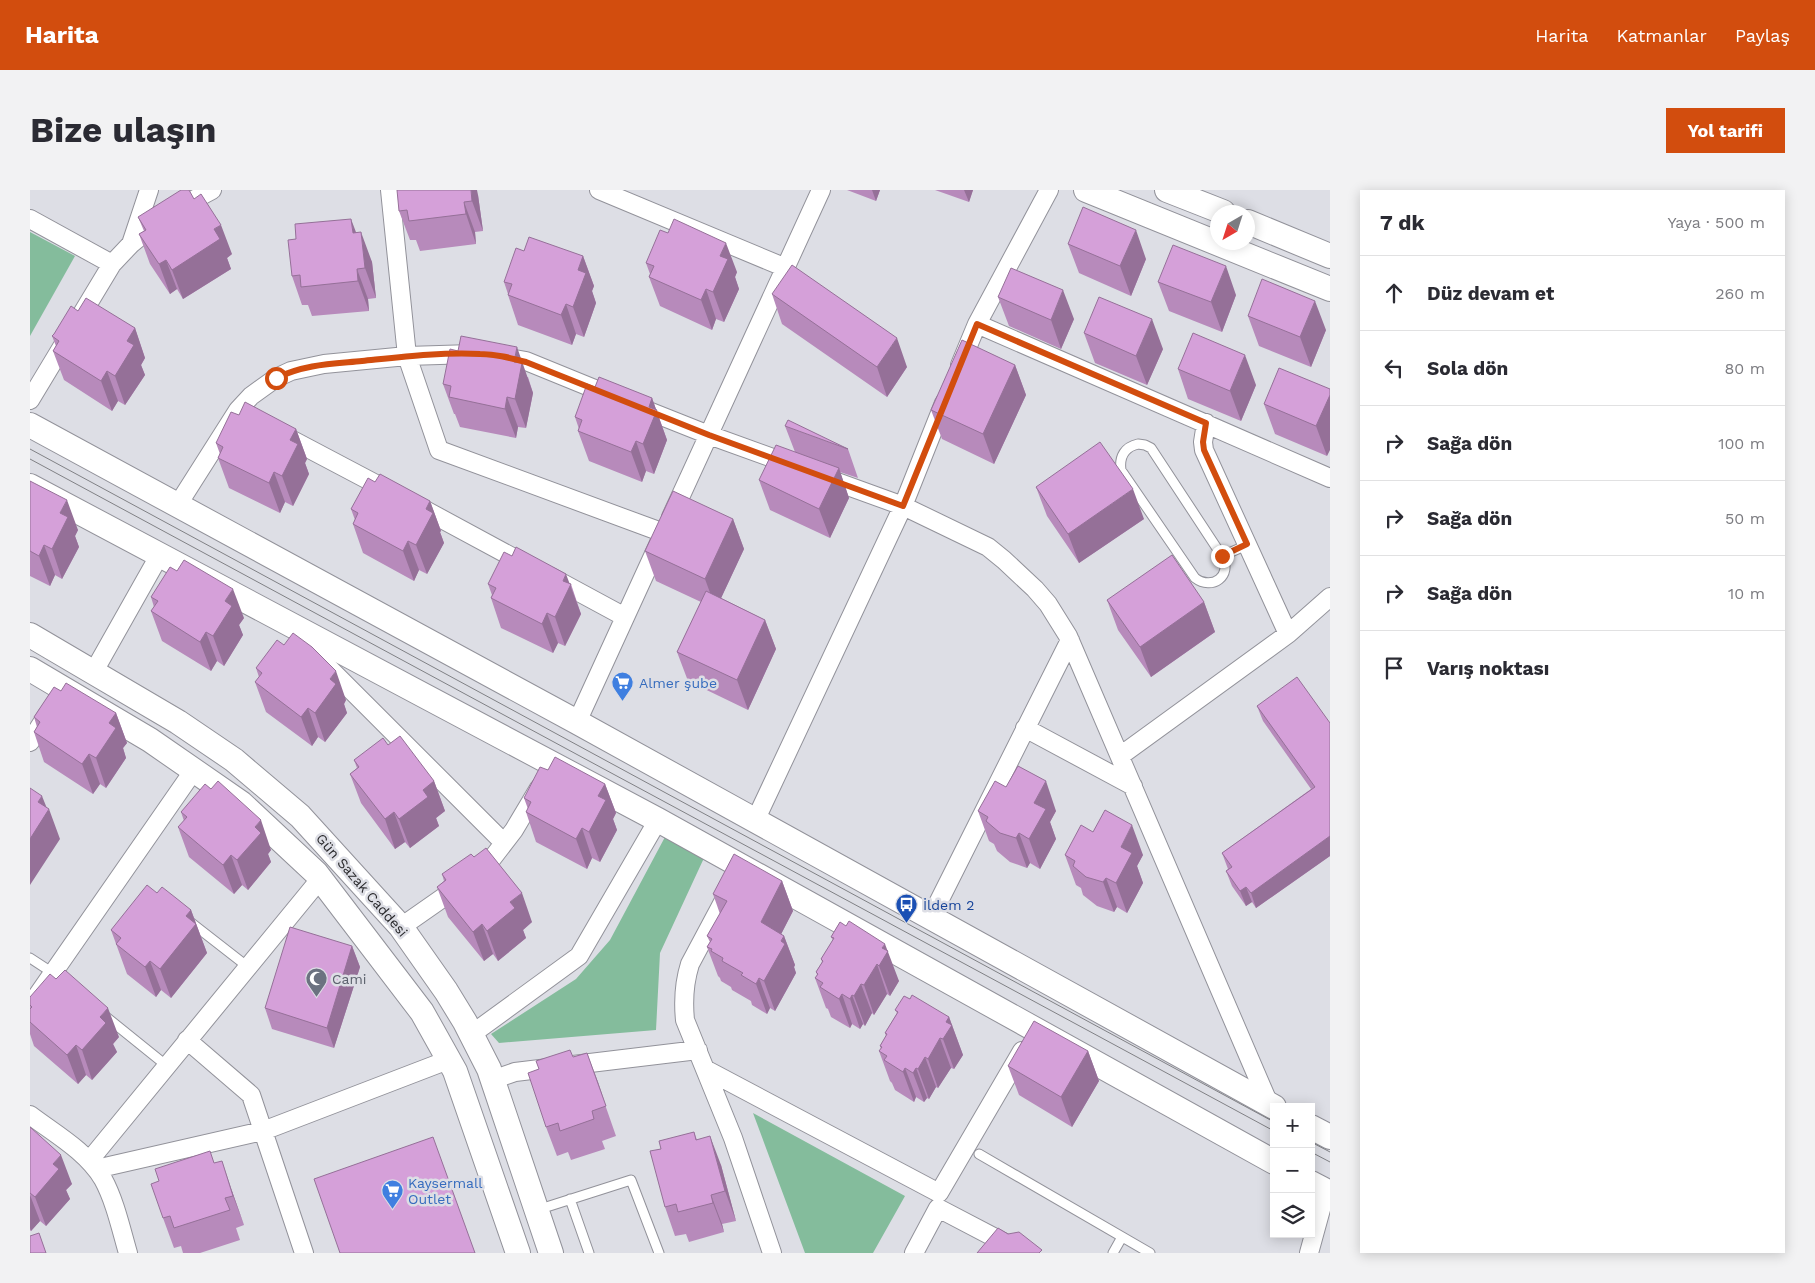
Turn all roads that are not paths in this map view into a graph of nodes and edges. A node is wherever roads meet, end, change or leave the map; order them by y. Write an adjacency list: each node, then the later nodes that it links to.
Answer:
1 (149, 190): 12 (street)
2 (212, 190): 12 (street)
3 (390, 190): 18 (street)
4 (599, 190): 15 (street)
5 (821, 190): 15 (street)
6 (1049, 190): 17 (street)
7 (1086, 190): 16 (street)
8 (1167, 190): 9 (street)
9 (1210, 207)
10 (30, 219): 14 (street)
11 (1255, 225): 13 (street)
12 (131, 244): 14 (street)
13 (1330, 256)
14 (112, 264): 19 (street)
15 (786, 268): 23 (street)
16 (1330, 289)
17 (977, 324): 21 (street); 27 (street)
18 (408, 356): 20 (street); 23 (street); 28 (street)
19 (30, 400)
20 (238, 410): 26 (street); 33 (street)
21 (1206, 423): 24 (street); 29 (street)
22 (30, 425): 26 (street)
23 (709, 435): 27 (street); 28 (street)
24 (1330, 478)
25 (30, 486): 30 (street)
26 (177, 506): 41 (street)
27 (903, 506): 37 (street); 49 (street)
28 (664, 533): 33 (street)
29 (1247, 544): 31 (lane); 35 (street)
30 (159, 556): 34 (street); 39 (street)
31 (1222, 556): 31 (lane)
32 (1330, 597): 35 (street)
33 (625, 617): 41 (street)
34 (282, 621): 45 (street); 50 (street)
35 (1288, 634): 44 (street)
36 (30, 636): 39 (street, Gün Sazak Caddesi)
37 (1070, 640): 42 (street); 44 (street)
38 (30, 669): 40 (street, Gün Sazak Caddesi)
39 (93, 673): 55 (street, Gün Sazak Caddesi)
40 (64, 689): 43 (street); 46 (street, Gün Sazak Caddesi)
41 (577, 722): 49 (street)
42 (1025, 728): 47 (street); 54 (street)
43 (30, 742)
44 (1120, 756): 47 (street)
45 (553, 764): 48 (street); 50 (street)
46 (194, 770): 52 (street, Gün Sazak Caddesi); 58 (street)
47 (1132, 786): 69 (street)
48 (658, 820): 51 (street); 62 (street)
49 (755, 821): 54 (street)
50 (504, 843): 55 (street)
51 (742, 866): 61 (street); 64 (street)
52 (321, 878): 57 (street); 65 (street, Gün Sazak Caddesi)
53 (180, 914): 57 (lane)
54 (930, 917): 70 (street)
55 (402, 927): 62 (street, Gün Sazak Caddesi)
56 (30, 958): 58 (lane)
57 (248, 967): 63 (street)
58 (53, 973): 59 (street)
59 (30, 1006)
60 (96, 1009): 66 (lane)
61 (1035, 1029): 76 (street); 80 (street)
62 (472, 1034): 68 (street, Gün Sazak Caddesi)
63 (187, 1040): 66 (street); 73 (street)
64 (698, 1050): 67 (street); 68 (street)
65 (448, 1060): 73 (street); 85 (street, Gün Sazak Caddesi)
66 (167, 1066): 77 (street)
67 (705, 1068): 80 (street); 89 (street)
68 (492, 1080): 81 (street, Gün Sazak Caddesi)
69 (1270, 1103)
70 (1270, 1104)
71 (30, 1115): 77 (street)
72 (1315, 1129): 74 (street)
73 (263, 1131): 77 (street); 84 (street)
74 (1330, 1137)
75 (979, 1154): 82 (lane)
76 (1270, 1160)
77 (92, 1165): 83 (street)
78 (1322, 1189): 94 (street)
79 (570, 1199): 81 (lane); 87 (lane); 88 (lane)
80 (939, 1201): 90 (street); 91 (street)
81 (536, 1210): 86 (street, Gün Sazak Caddesi)
82 (1122, 1237): 92 (lane); 93 (lane)
83 (128, 1253)
84 (304, 1253)
85 (518, 1253)
86 (551, 1253)
87 (589, 1253)
88 (659, 1253)
89 (772, 1253)
90 (914, 1253)
91 (1024, 1253)
92 (1113, 1253)
93 (1150, 1253)
94 (1309, 1253)

